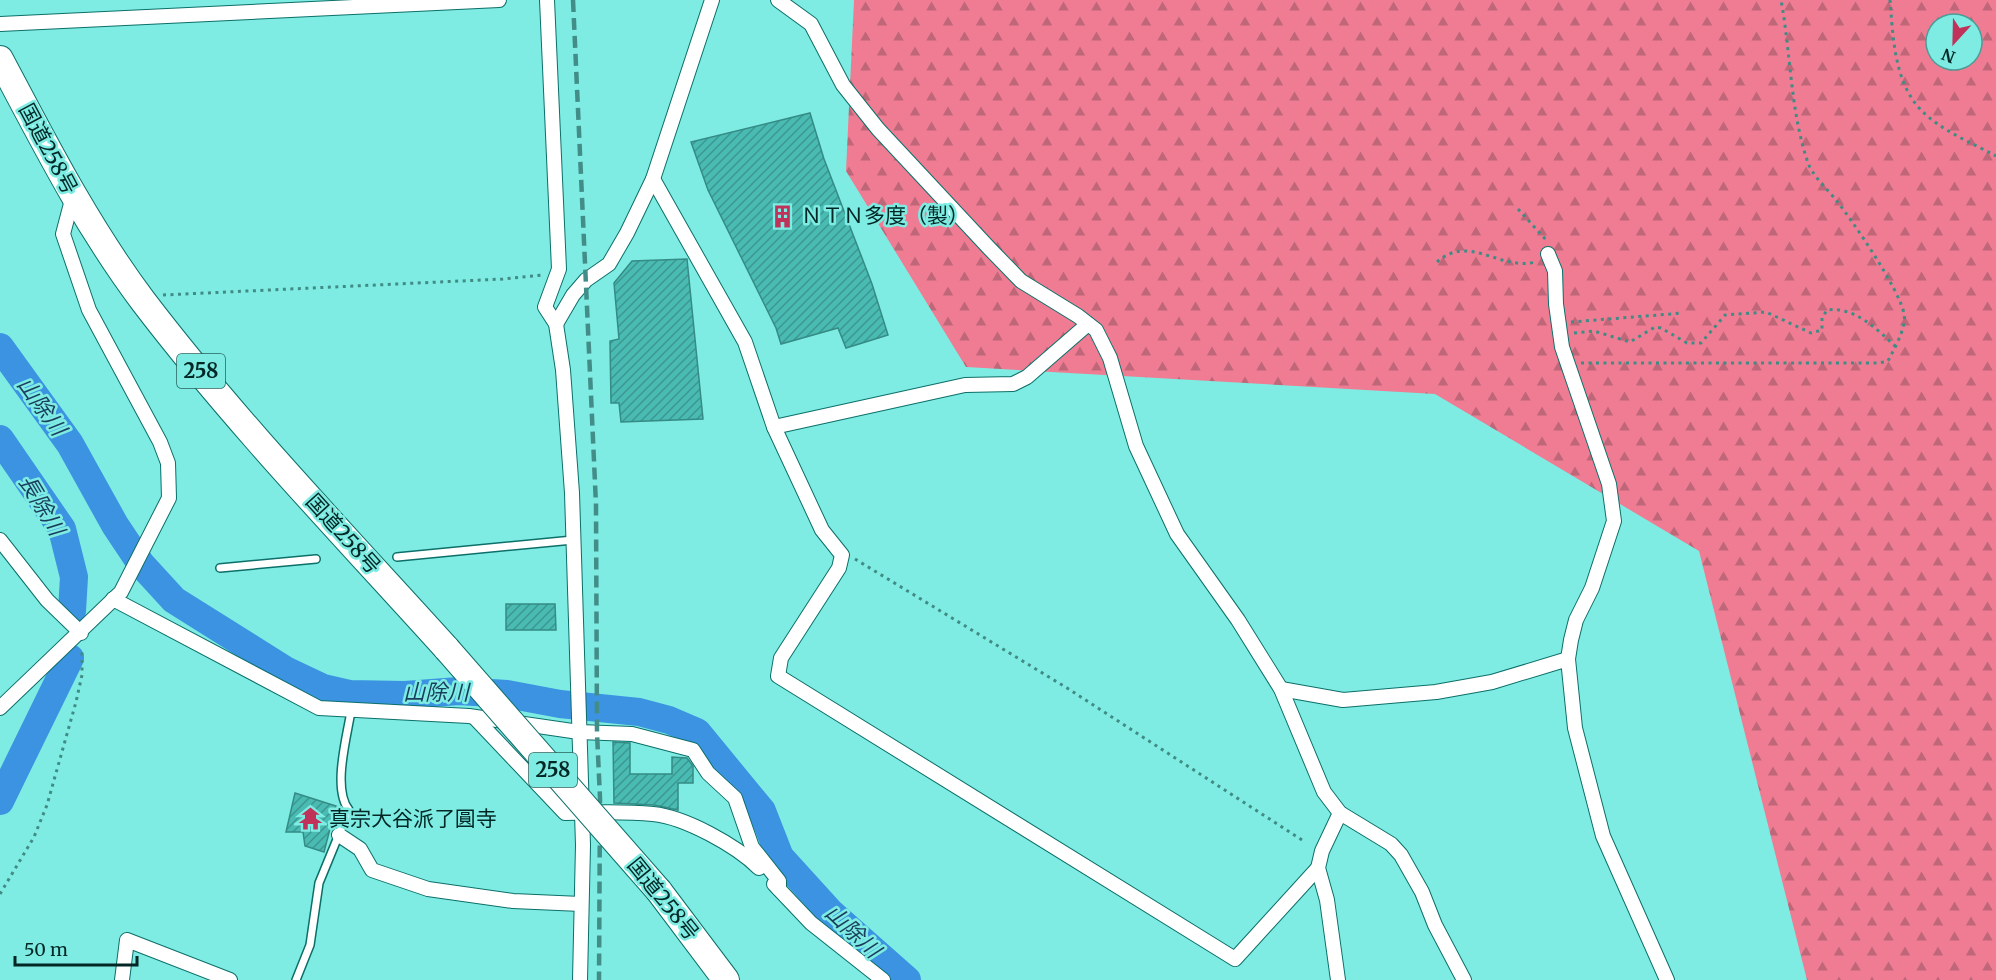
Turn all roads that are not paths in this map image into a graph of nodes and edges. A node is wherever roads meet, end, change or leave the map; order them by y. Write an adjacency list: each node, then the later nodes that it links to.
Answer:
1 (499, 0): 5 (street)
2 (547, 0): 10 (street)
3 (712, 0): 7 (street)
4 (778, 0): 11 (street)
5 (0, 24)
6 (0, 59): 8 (highway, 国道258号 / 258)
7 (653, 179): 10 (street); 12 (street)
8 (73, 196): 18 (street); 36 (highway, 国道258号 / 258, bridge)
9 (1548, 254): 20 (street)
10 (556, 324): 14 (street)
11 (1088, 324): 12 (street); 21 (street)
12 (774, 427): 29 (street)
13 (0, 540): 19 (street)
14 (573, 540): 15 (lane); 25 (street)
15 (397, 557)
16 (316, 559): 17 (lane)
17 (220, 568)
18 (117, 595): 19 (street); 23 (street)
19 (81, 633): 22 (street)
20 (1568, 659): 21 (street); 40 (street)
21 (1281, 689): 27 (street)
22 (1, 706)
23 (351, 711): 24 (street); 28 (lane)
24 (474, 717): 25 (street); 26 (street)
25 (579, 732): 26 (street); 30 (street)
26 (581, 813): 30 (street); 31 (street)
27 (1340, 813): 29 (street); 39 (street)
28 (339, 835): 31 (street); 34 (lane)
29 (1318, 868): 38 (street)
30 (779, 889): 37 (street)
31 (581, 904): 35 (street)
32 (122, 980): 33 (street)
33 (230, 980)
34 (296, 980)
35 (580, 980)
36 (726, 980)
37 (883, 980)
38 (1338, 980)
39 (1464, 980)
40 (1667, 980)

